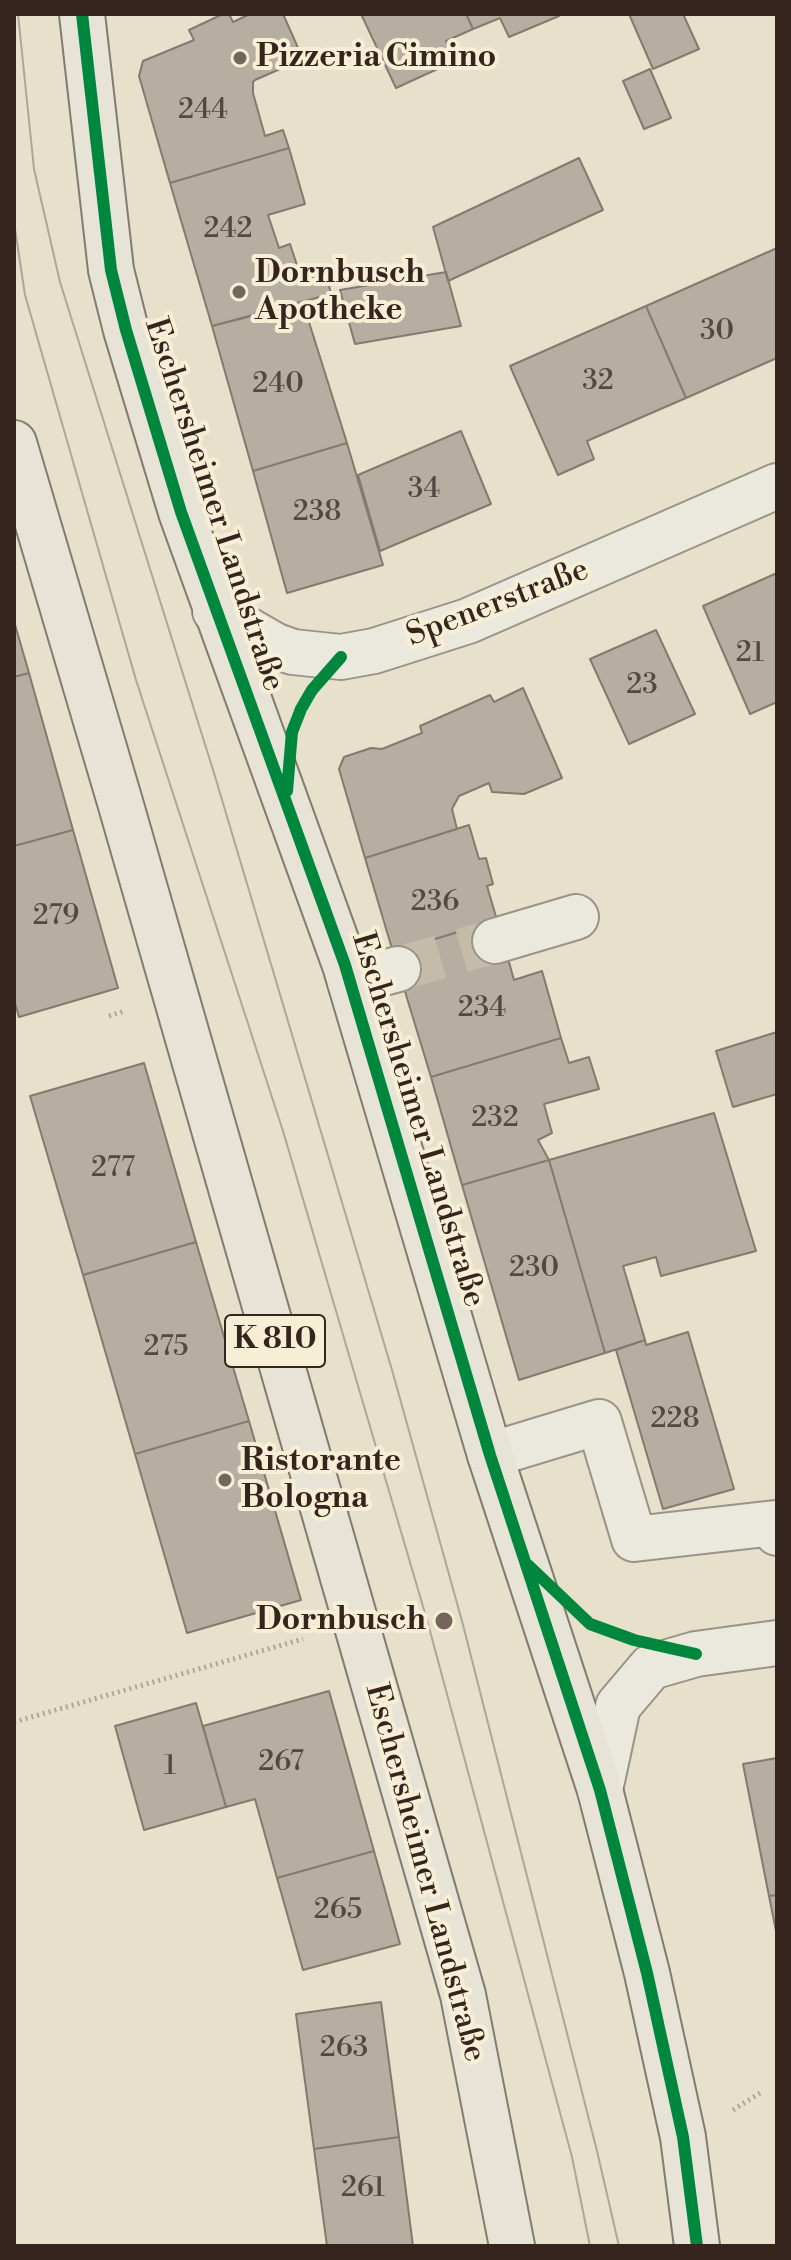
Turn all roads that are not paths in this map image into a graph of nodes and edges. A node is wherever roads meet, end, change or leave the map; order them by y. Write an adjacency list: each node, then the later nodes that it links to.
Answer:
1 (82, 14): 4 (main road, Eschersheimer Landstraße)
2 (14, 443): 13 (main road, Eschersheimer Landstraße / K 810)
3 (777, 486): 4 (street, Spenerstraße)
4 (215, 611): 8 (main road, Eschersheimer Landstraße)
5 (576, 917): 6 (street)
6 (495, 941)
7 (398, 969): 8 (street)
8 (350, 982): 9 (main road, Eschersheimer Landstraße)
9 (490, 1455): 10 (street); 12 (main road, Eschersheimer Landstraße)
10 (777, 1533)
11 (777, 1643): 12 (street)
12 (600, 1790): 14 (main road, Eschersheimer Landstraße)
13 (512, 2246)
14 (697, 2246)

